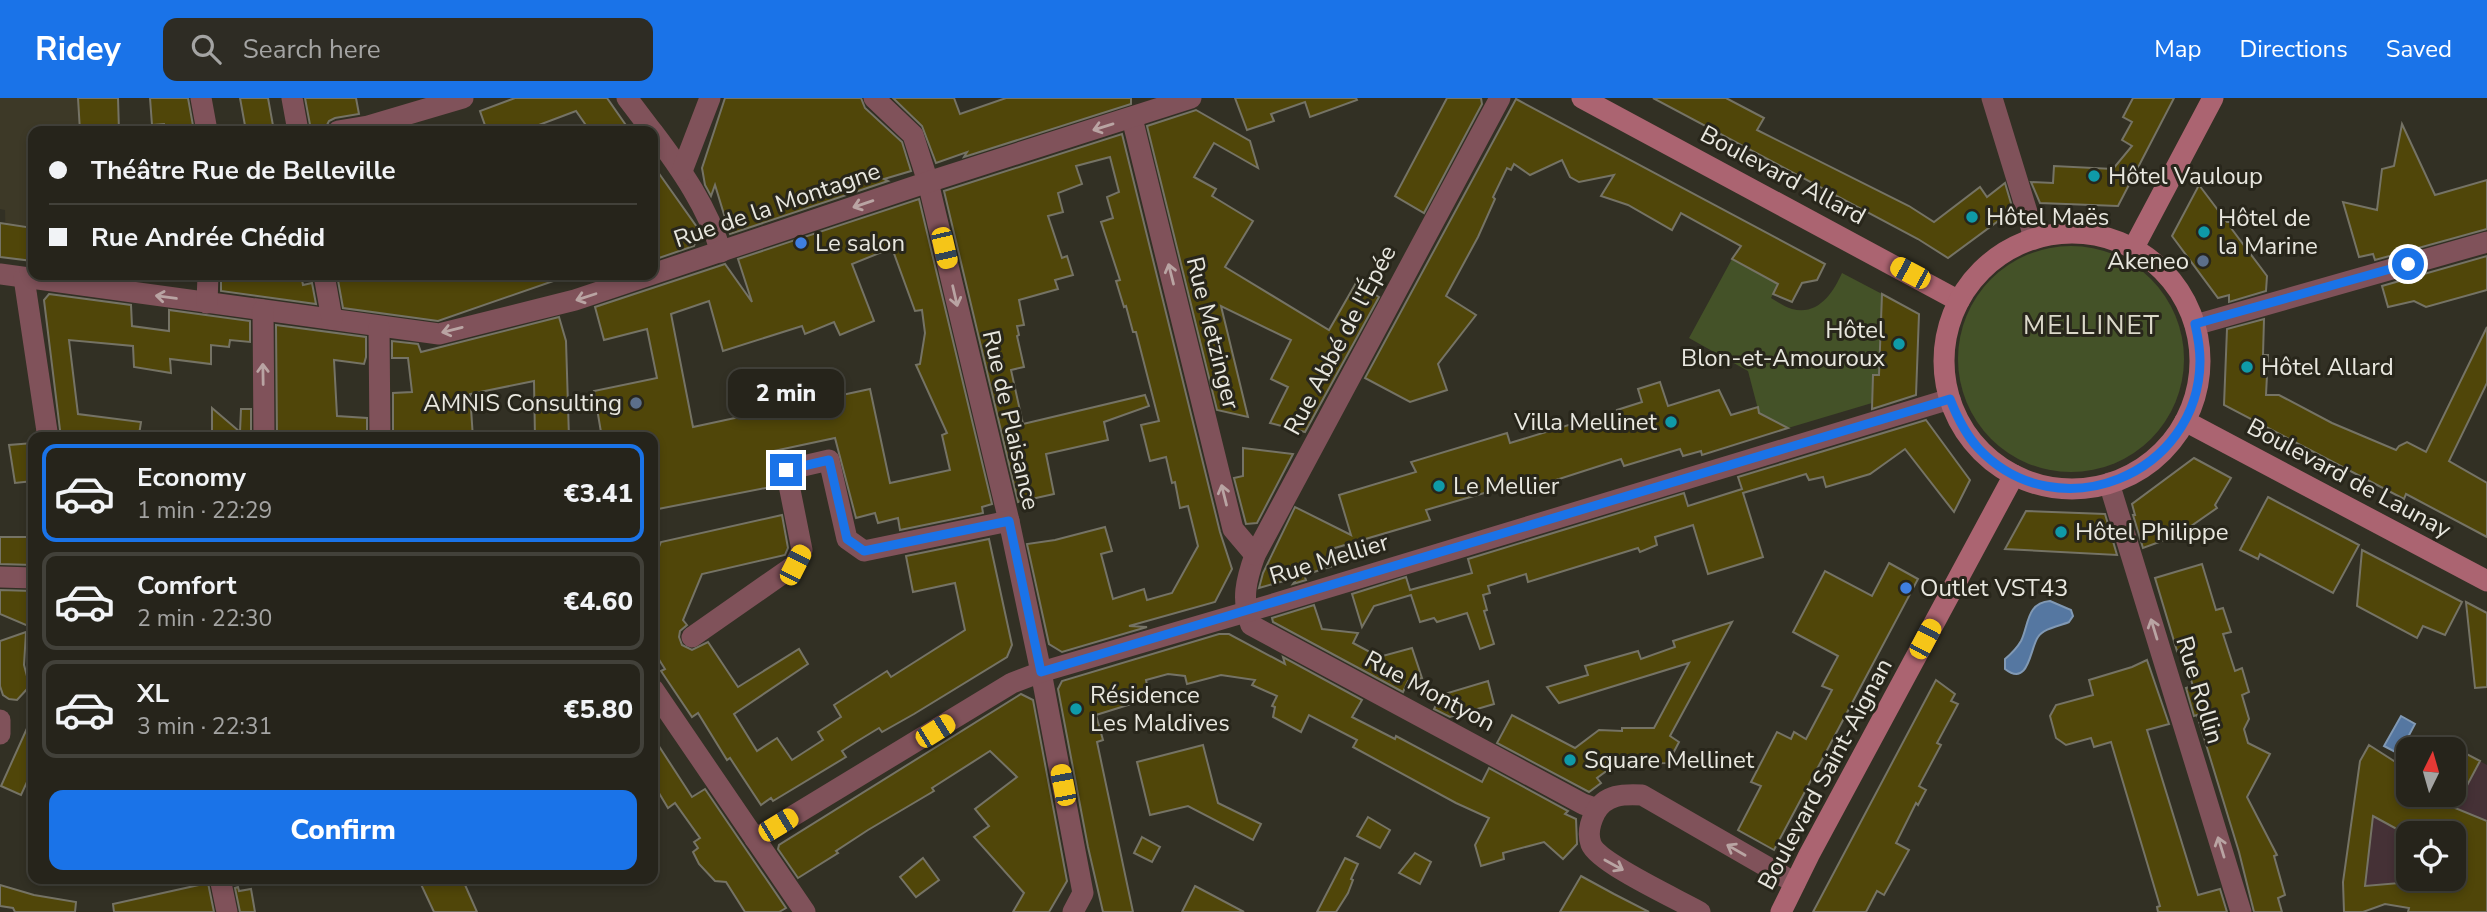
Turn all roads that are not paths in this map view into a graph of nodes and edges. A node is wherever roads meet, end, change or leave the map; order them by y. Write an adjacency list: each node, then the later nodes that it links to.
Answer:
1 (201, 98): 13 (street)
2 (292, 98): 14 (street)
3 (463, 98): 15 (street)
4 (627, 98): 16 (street)
5 (710, 98): 18 (street)
6 (874, 98): 19 (street, Rue de Plaisance)
7 (1191, 98): 12 (street, Rue de la Montagne)
8 (1500, 98): 46 (street, Rue Abbé de l'Épée)
9 (1582, 98): 32 (street, Boulevard Allard)
10 (1992, 98): 20 (street)
11 (2213, 98): 22 (street)
12 (1132, 118): 19 (street, Rue de la Montagne, one-way to 19); 46 (street, Rue Metzinger, one-way to 12)
13 (206, 126)
14 (297, 126)
15 (368, 126)
16 (648, 126)
17 (658, 140): 18 (street)
18 (682, 171): 23 (street)
19 (928, 182): 23 (street, Rue de la Montagne, one-way to 23); 45 (street, Rue de Plaisance, one-way to 45)
20 (2034, 239): 22 (street); 32 (street)
21 (2487, 242): 36 (street)
22 (2133, 249): 36 (street)
23 (721, 252): 24 (street, Rue de la Montagne, one-way to 24)
24 (658, 273)
25 (0, 274): 26 (street, Rue de la Montagne)
26 (24, 278): 27 (street, Rue de la Montagne, one-way to 26); 40 (street)
27 (28, 279)
28 (39, 280): 33 (street, Rue de la Montagne, one-way to 28)
29 (208, 280): 33 (street)
30 (325, 280): 35 (street)
31 (636, 280): 37 (street, Rue de la Montagne, one-way to 37)
32 (1959, 300): 38 (street)
33 (207, 303): 34 (street, Rue de la Montagne)
34 (263, 310): 35 (street, Rue de la Montagne); 41 (street, one-way to 34)
35 (332, 319): 37 (street, Rue de la Montagne)
36 (2195, 324): 39 (street)
37 (379, 327): 42 (street)
38 (1950, 399): 43 (street); 50 (street, Rue Mellier)
39 (2185, 421): 44 (street); 49 (street, Boulevard de Launay)
40 (47, 432)
41 (264, 432)
42 (380, 432)
43 (2014, 475): 44 (street); 56 (street, Boulevard Saint-Aignan)
44 (2109, 483): 63 (street, Rue Rollin, one-way to 44)
45 (1009, 521): 51 (street); 52 (street, Rue de Plaisance)
46 (1255, 555): 50 (street, Rue Abbé de l'Épée)
47 (0, 577): 48 (street)
48 (28, 578)
49 (2487, 581)
50 (1246, 611): 52 (street, Rue Mellier); 54 (street, Rue Montyon)
51 (692, 637)
52 (1041, 672): 55 (street, Rue Mellier); 60 (street, Rue de Plaisance)
53 (658, 696): 55 (street)
54 (1597, 809): 56 (street, one-way to 54); 61 (street, one-way to 61)
55 (755, 839): 59 (street)
56 (1795, 883): 62 (street, Boulevard Saint-Aignan)
57 (221, 884): 58 (street)
58 (227, 912)
59 (805, 912)
60 (1073, 912)
61 (1699, 912)
62 (1781, 912)
63 (2241, 912)

